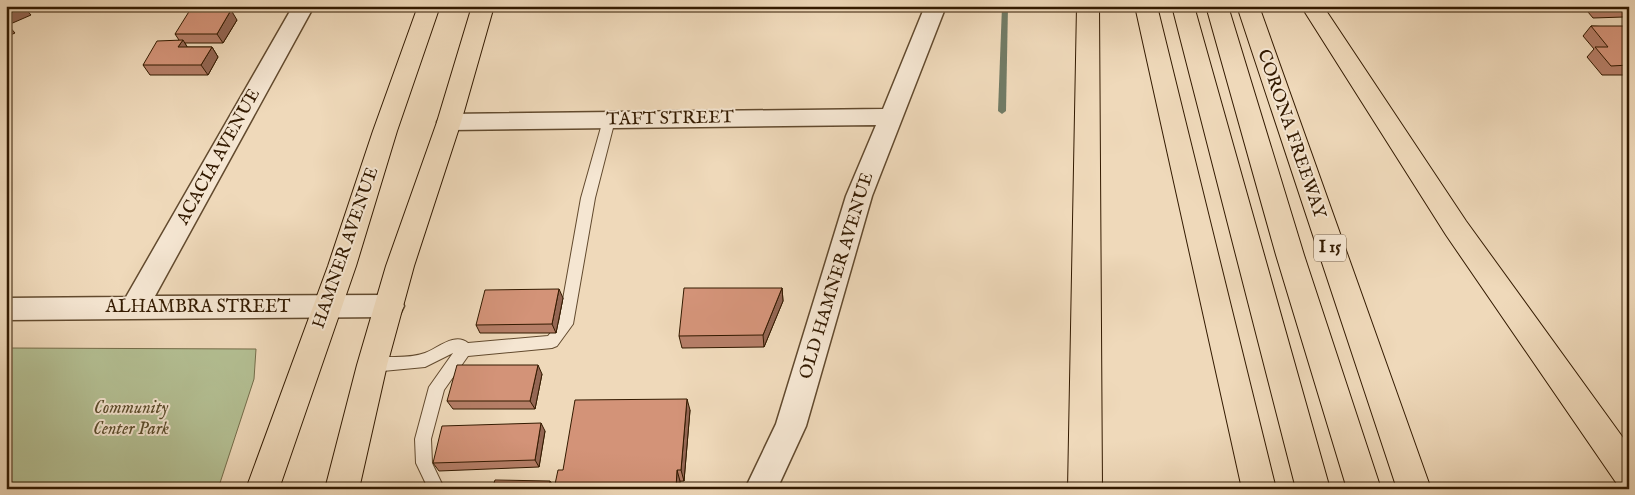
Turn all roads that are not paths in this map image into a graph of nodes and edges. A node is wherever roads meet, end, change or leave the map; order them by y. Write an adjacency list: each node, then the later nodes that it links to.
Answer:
1 (304, 6): 16 (street, ACACIA AVENUE)
2 (429, 6): 14 (main road, HAMNER AVENUE)
3 (483, 6): 13 (main road)
4 (936, 6): 11 (street, OLD HAMNER AVENUE)
5 (1088, 6): 25 (main road)
6 (1146, 6): 26 (main road)
7 (1183, 6): 27 (main road)
8 (1217, 6): 28 (main road)
9 (1248, 6): 29 (main road, CORONA FREEWAY / I 15)
10 (1312, 6): 20 (main road)
11 (892, 117): 12 (street, TAFT STREET); 24 (street, OLD HAMNER AVENUE)
12 (608, 120): 13 (street, TAFT STREET); 18 (lane)
13 (449, 122): 15 (main road)
14 (328, 306): 15 (street, ALHAMBRA STREET); 16 (street, ALHAMBRA STREET); 21 (main road, HAMNER AVENUE)
15 (390, 306): 19 (main road)
16 (134, 308): 17 (street, ALHAMBRA STREET)
17 (6, 309)
18 (462, 350): 19 (lane); 23 (lane)
19 (372, 365): 22 (main road)
20 (1629, 473)
21 (262, 489)
22 (342, 489)
23 (434, 489)
24 (761, 489)
25 (1085, 489)
26 (1259, 489)
27 (1313, 489)
28 (1364, 489)
29 (1414, 489)

